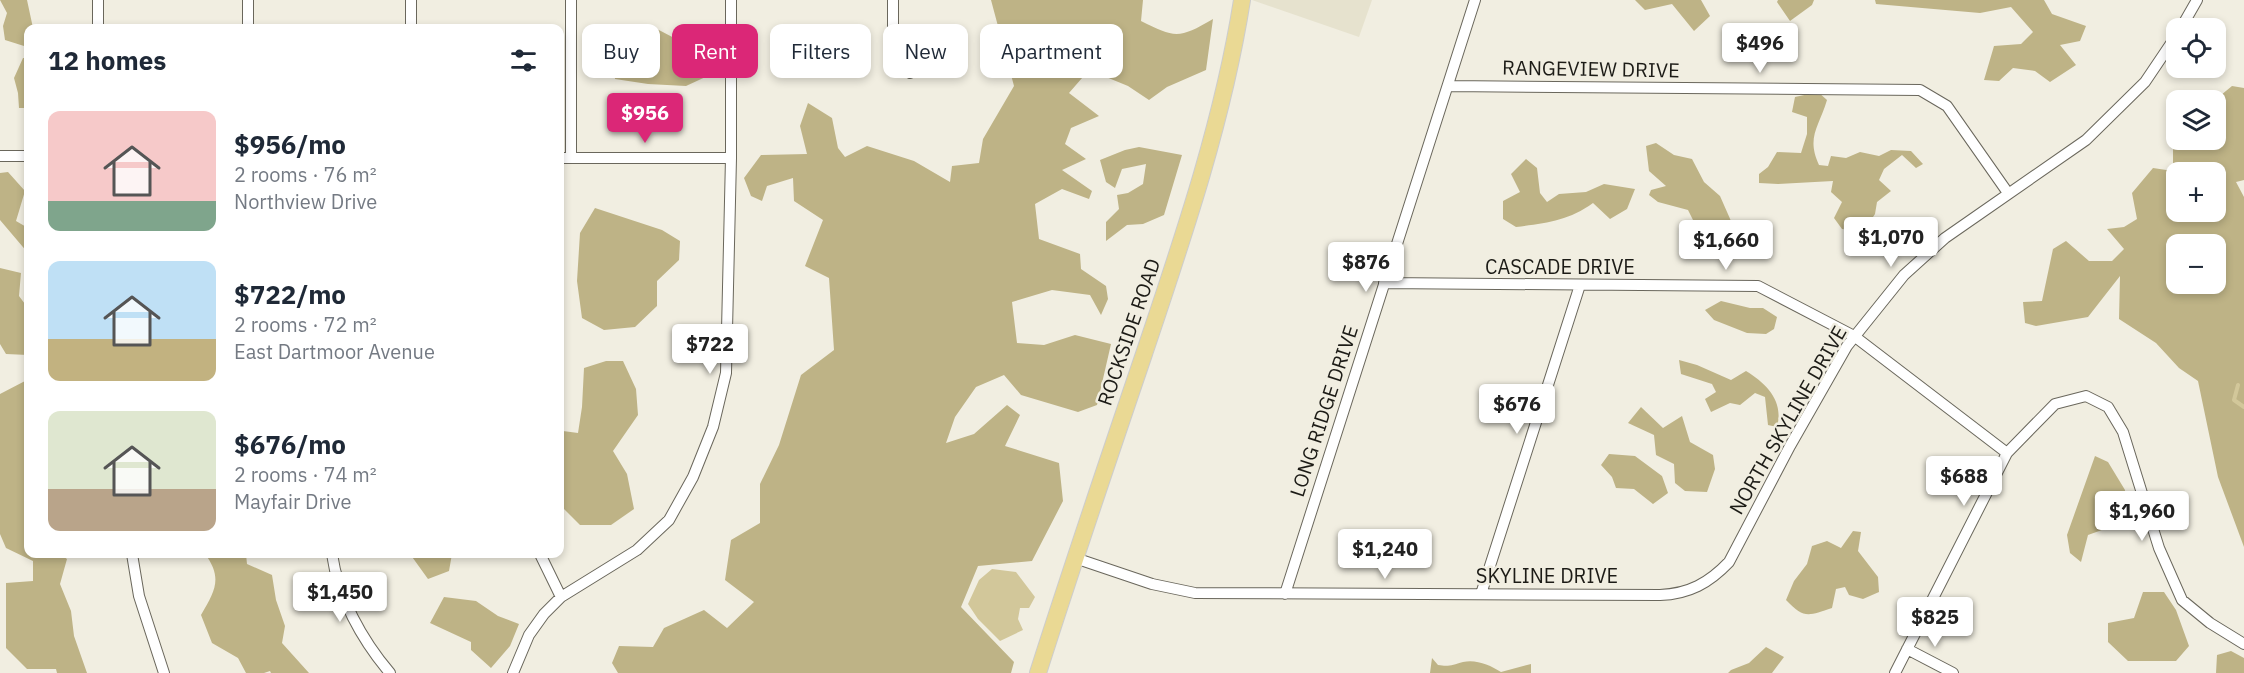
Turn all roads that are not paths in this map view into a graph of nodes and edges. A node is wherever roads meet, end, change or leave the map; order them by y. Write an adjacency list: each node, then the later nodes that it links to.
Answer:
1 (98, 0): 11 (street)
2 (248, 0): 12 (street)
3 (411, 0): 13 (street)
4 (571, 0): 20 (street)
5 (731, 0): 21 (street)
6 (893, 0): 14 (street)
7 (1242, 0): 30 (main road, ROCKSIDE ROAD)
8 (1475, 0): 16 (street, LONG RIDGE DRIVE)
9 (2197, 0): 10 (street)
10 (2187, 18)
11 (98, 24)
12 (249, 24)
13 (411, 24)
14 (893, 24)
15 (2166, 51): 22 (street, NORTH SKYLINE DRIVE)
16 (1448, 86): 22 (street, RANGEVIEW DRIVE); 23 (street, LONG RIDGE DRIVE)
17 (0, 156): 18 (street)
18 (24, 156)
19 (564, 158): 20 (street)
20 (571, 158): 21 (street)
21 (731, 158): 34 (street)
22 (2008, 193): 25 (street, NORTH SKYLINE DRIVE)
23 (1384, 284): 24 (street, CASCADE DRIVE); 32 (street, LONG RIDGE DRIVE)
24 (1580, 285): 25 (street, CASCADE DRIVE); 33 (street)
25 (1854, 336): 26 (street, CASCADE DRIVE); 31 (street, NORTH SKYLINE DRIVE)
26 (2007, 453): 35 (street); 36 (street)
27 (133, 558): 37 (street)
28 (332, 558): 38 (street)
29 (542, 558): 34 (street)
30 (1075, 558): 32 (street, SKYLINE DRIVE); 40 (main road, ROCKSIDE ROAD)
31 (1700, 586): 33 (street, SKYLINE DRIVE)
32 (1285, 594): 33 (street, SKYLINE DRIVE)
33 (1481, 594)
34 (561, 597): 39 (street)
35 (2244, 644)
36 (1907, 649): 41 (street); 42 (street)
37 (164, 673)
38 (390, 673)
39 (513, 673)
40 (1038, 673)
41 (1894, 673)
42 (1953, 673)

